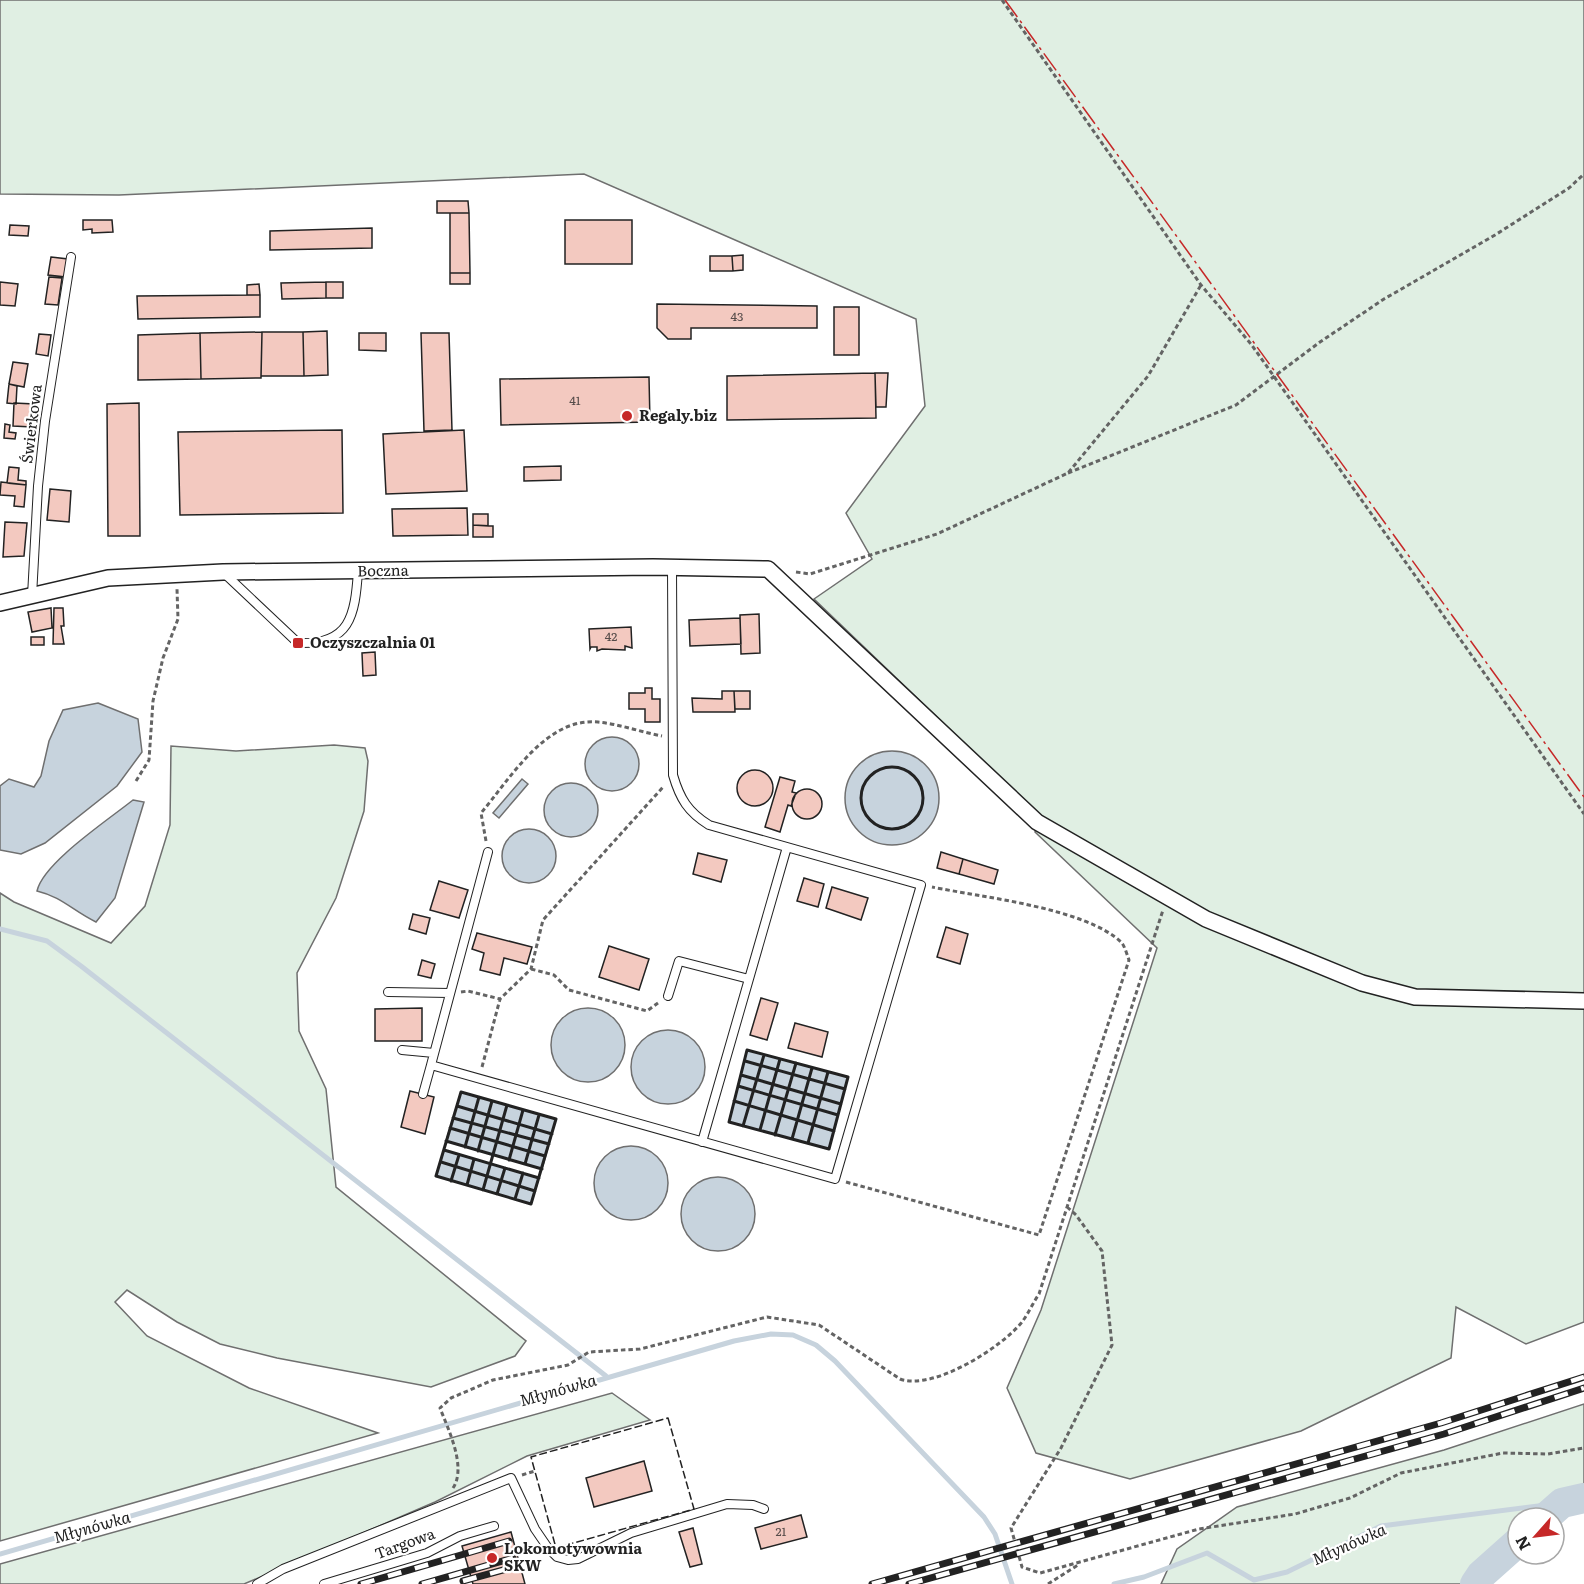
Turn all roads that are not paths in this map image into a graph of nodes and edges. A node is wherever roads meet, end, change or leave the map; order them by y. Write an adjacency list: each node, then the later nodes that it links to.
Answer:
1 (71, 257): 5 (lane, Świerkowa)
2 (672, 567): 3 (street, Boczna); 7 (lane); 13 (street, Boczna)
3 (358, 571): 4 (street, Boczna); 4 (lane)
4 (223, 572): 5 (street, Boczna)
5 (32, 596): 6 (street, Boczna)
6 (0, 603)
7 (787, 847): 9 (lane); 18 (lane)
8 (488, 852): 11 (lane)
9 (749, 979): 12 (lane); 18 (lane)
10 (387, 992): 11 (lane)
11 (450, 993): 15 (lane)
12 (668, 996)
13 (1584, 1001)
14 (402, 1050): 15 (lane)
15 (435, 1053): 16 (lane)
16 (431, 1065): 17 (lane); 18 (lane)
17 (423, 1094)
18 (702, 1142)
19 (764, 1509): 21 (lane)
20 (494, 1526): 22 (lane, Targowa)
21 (257, 1584)
22 (324, 1584)

